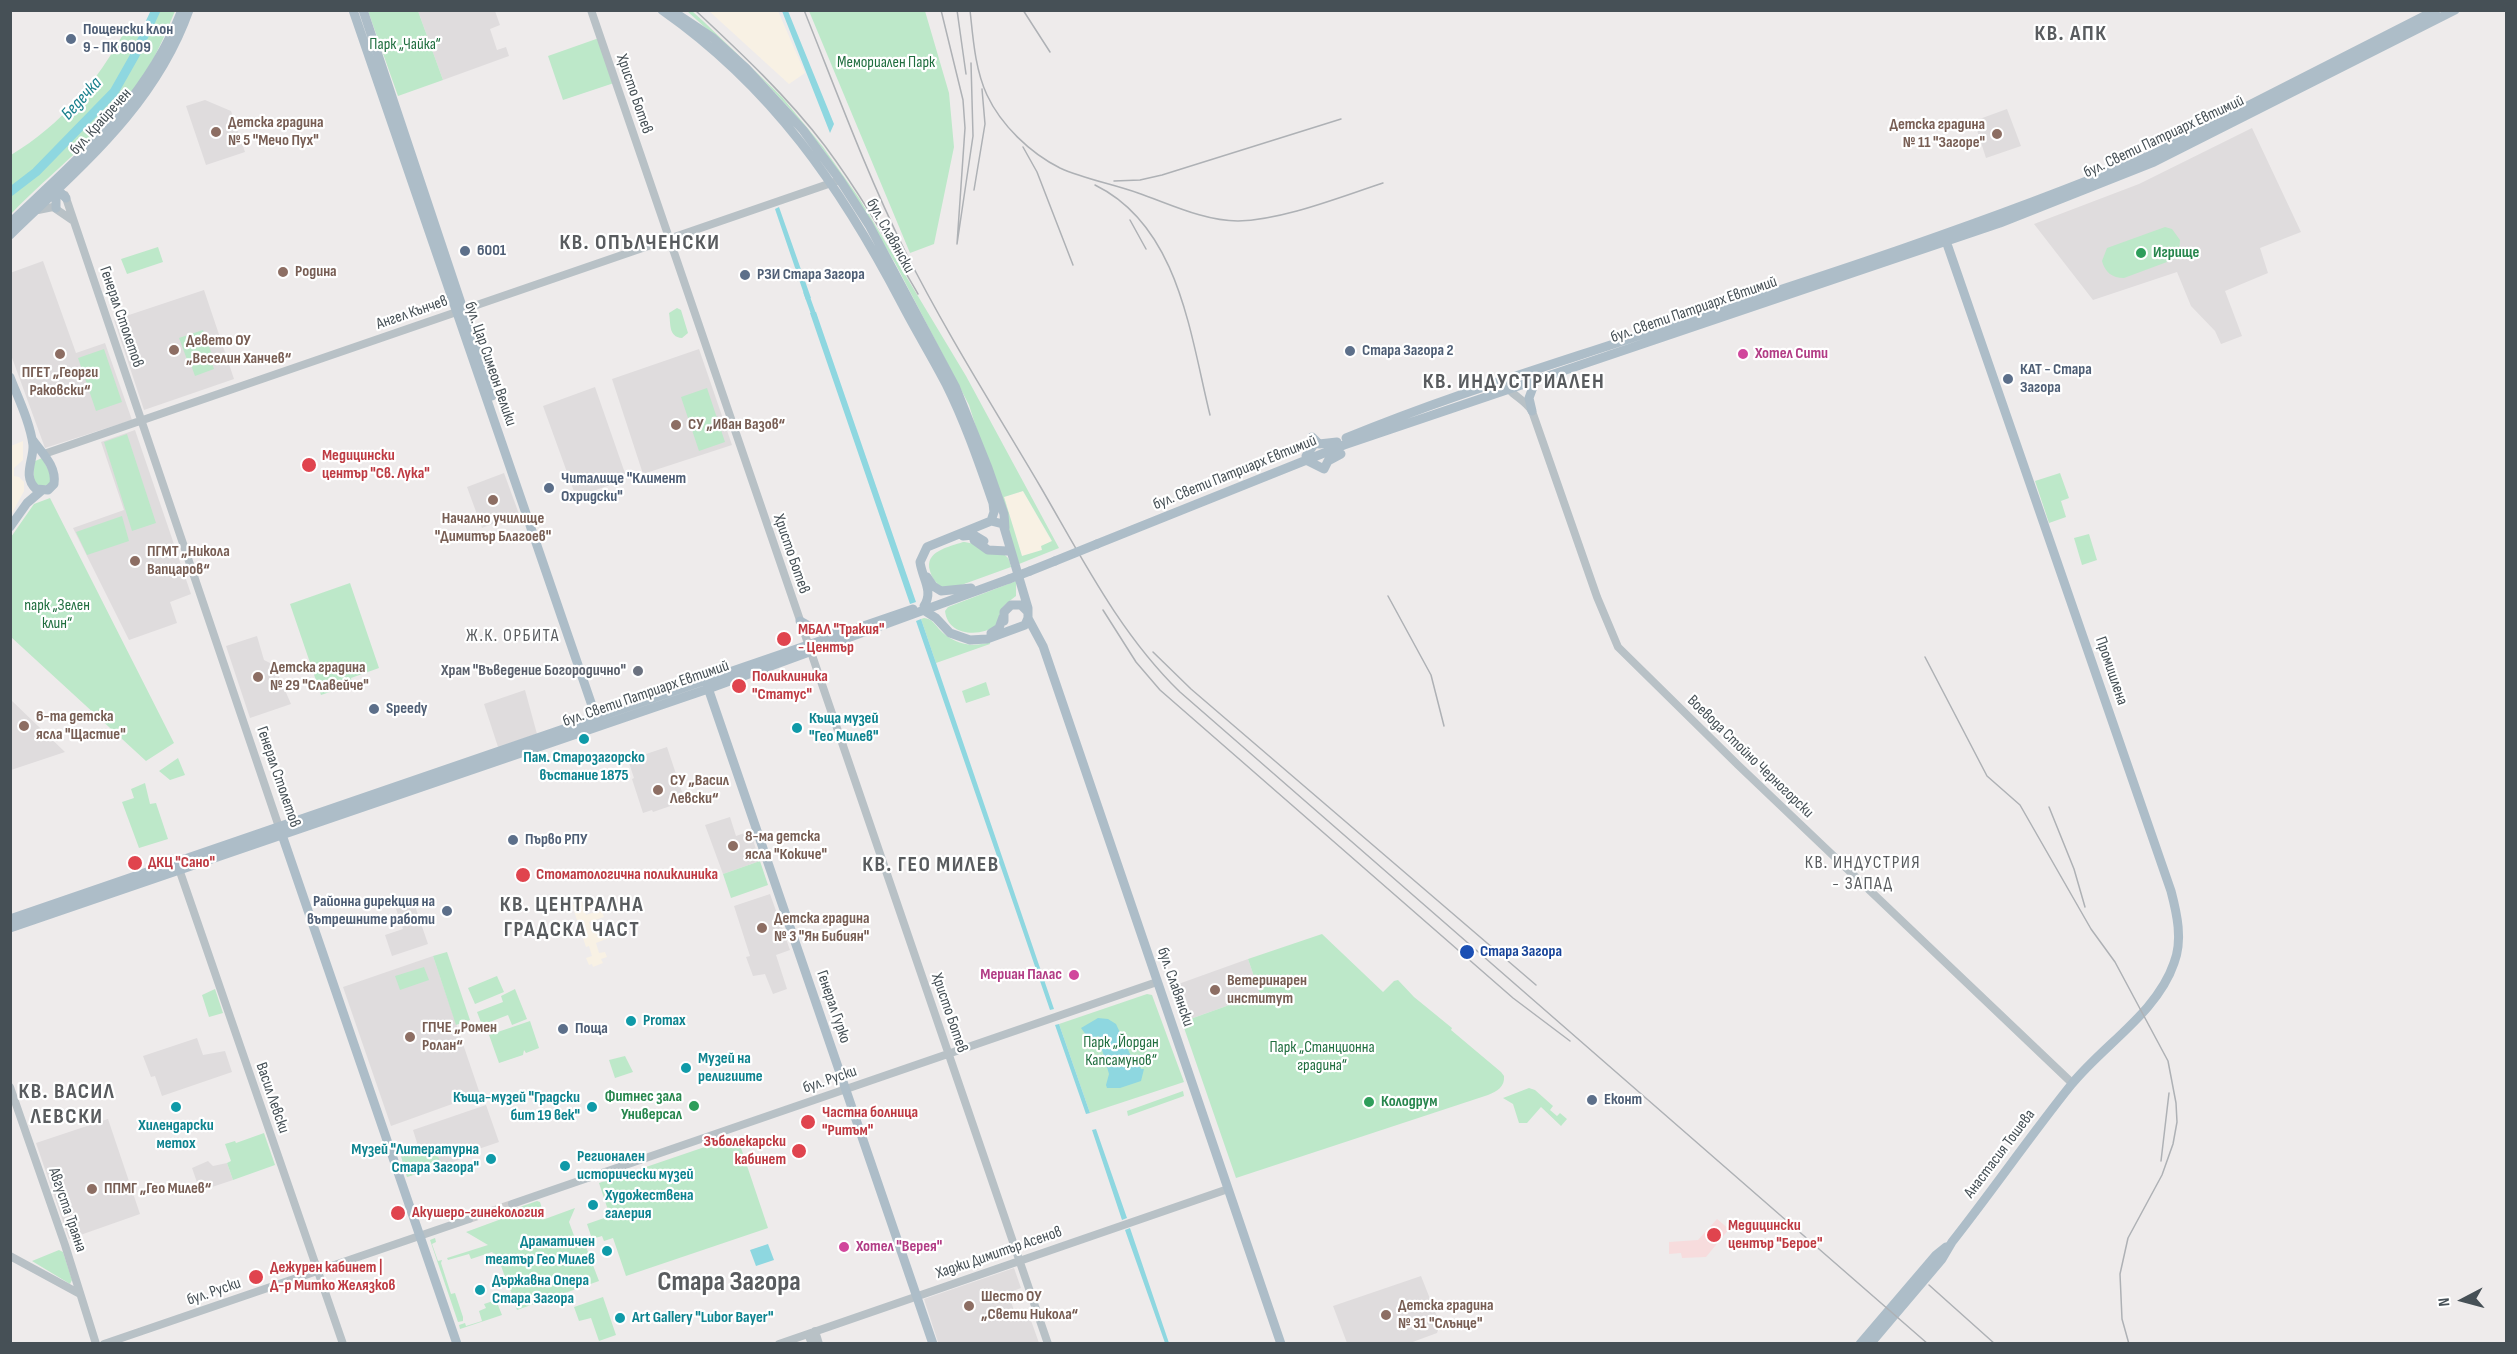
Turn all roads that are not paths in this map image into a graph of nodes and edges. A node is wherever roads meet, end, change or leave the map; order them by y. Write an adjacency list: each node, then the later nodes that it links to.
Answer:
1 (182, 10): 12 (main road, бул. Крайречен)
2 (189, 10): 12 (main road, бул. Крайречен)
3 (353, 10): 18 (main road, бул. Цар Симеон Велики)
4 (363, 10): 18 (main road, бул. Цар Симеон Велики)
5 (591, 10): 24 (street, Христо Ботев)
6 (662, 10): 13 (main road, бул. Славянски)
7 (671, 10): 11 (main road, бул. Славянски)
8 (684, 10): 11 (main road)
9 (2436, 10): 21 (main road, бул. Свети Патриарх Евтимий)
10 (2455, 10): 25 (main road, бул. Свети Патриарх Евтимий)
11 (713, 38): 13 (main road, бул. Славянски)
12 (64, 177): 14 (main road); 15 (street, Генерал Столетов); 16 (main road, бул. Крайречен)
13 (836, 181): 24 (street, Ангел Кънчев); 43 (main road, бул. Славянски); 45 (main road, бул. Славянски)
14 (55, 193): 15 (main road); 16 (main road); 17 (main road)
15 (66, 198): 19 (street, Генерал Столетов)
16 (34, 207): 17 (street); 20 (main road, бул. Крайречен); 22 (main road, бул. Крайречен)
17 (56, 208): 19 (street)
18 (426, 210): 26 (main road, бул. Цар Симеон Велики)
19 (72, 220): 31 (street, Генерал Столетов)
20 (10, 223)
21 (1960, 227): 23 (main road, бул. Свети Патриарх Евтимий); 25 (main road)
22 (10, 236)
23 (1932, 237): 25 (main road); 29 (main road, бул. Свети Патриарх Евтимий)
24 (669, 238): 26 (street, Ангел Кънчев); 58 (street, Христо Ботев)
25 (1946, 241): 28 (main road, бул. Свети Патриарх Евтимий); 71 (main road, Промишлена)
26 (460, 310): 31 (street, Ангел Кънчев); 64 (main road, бул. Цар Симеон Велики)
27 (10, 377): 32 (main road)
28 (1536, 379): 29 (main road, бул. Свети Патриарх Евтимий); 30 (main road)
29 (1505, 385): 30 (street, Воевода Стойно Черногорски); 33 (main road, бул. Свети Патриарх Евтимий); 38 (main road, бул. Свети Патриарх Евтимий)
30 (1532, 411): 71 (street, Воевода Стойно Черногорски)
31 (140, 420): 34 (street, Ангел Кънчев); 65 (street, Генерал Столетов)
32 (32, 439): 35 (main road); 37 (main road)
33 (1337, 442): 38 (main road, бул. Свети Патриарх Евтимий); 38 (main road)
34 (60, 448): 35 (street, Ангел Кънчев); 39 (street)
35 (43, 454): 37 (main road); 39 (main road)
36 (1341, 454): 38 (main road)
37 (32, 458): 40 (main road)
38 (1307, 458): 50 (main road, бул. Свети Патриарх Евтимий, bridge)
39 (51, 465): 41 (main road)
40 (31, 483): 41 (main road); 42 (main road)
41 (41, 491): 42 (main road)
42 (27, 503): 44 (main road)
43 (988, 522): 45 (main road); 46 (main road); 55 (main road)
44 (10, 527)
45 (1006, 532): 48 (main road); 49 (main road, бул. Славянски)
46 (984, 541): 47 (main road); 48 (main road)
47 (940, 544): 49 (main road); 52 (main road)
48 (994, 546): 49 (main road)
49 (1010, 554): 51 (main road, бул. Славянски)
50 (1008, 577): 52 (main road, бул. Свети Патриарх Евтимий); 54 (main road, бул. Свети Патриарх Евтимий)
51 (1022, 587): 53 (main road); 56 (main road, бул. Славянски)
52 (971, 588): 55 (main road, бул. Свети Патриарх Евтимий)
53 (1016, 603): 56 (main road); 57 (main road)
54 (945, 604): 55 (main road, бул. Свети Патриарх Евтимий); 57 (main road)
55 (920, 610): 59 (main road); 60 (main road, бул. Свети Патриарх Евтимий); 62 (main road, бул. Свети Патриарх Евтимий)
56 (1028, 616): 59 (main road); 61 (main road, бул. Славянски)
57 (1003, 617): 59 (main road)
58 (800, 621): 60 (main road); 62 (street, Христо Ботев)
59 (1016, 629): 61 (main road)
60 (843, 633): 62 (main road, бул. Свети Патриарх Евтимий)
61 (1041, 641): 69 (main road, бул. Славянски)
62 (810, 649): 63 (main road, бул. Свети Патриарх Евтимий); 70 (street, Христо Ботев)
63 (707, 684): 64 (main road, бул. Свети Патриарх Евтимий); 73 (main road, Генерал Гурко)
64 (600, 721): 65 (main road, бул. Свети Патриарх Евтимий)
65 (280, 830): 66 (main road, бул. Свети Патриарх Евтимий); 77 (main road, Генерал Столетов)
66 (177, 865): 67 (main road, бул. Свети Патриарх Евтимий); 68 (main road, бул. Свети Патриарх Евтимий); 81 (street, Васил Левски)
67 (10, 919)
68 (10, 928)
69 (1157, 982): 70 (street, бул. Руски); 74 (main road, бул. Славянски)
70 (948, 1054): 73 (street, бул. Руски); 80 (street, Христо Ботев)
71 (2072, 1083): 78 (main road, Анастасия Тошева)
72 (10, 1087): 82 (street, Августа Траяна)
73 (846, 1089): 75 (street, бул. Руски); 83 (main road, Генерал Гурко)
74 (1228, 1189): 80 (street, Хаджи Димитър Асенов); 94 (main road, бул. Славянски)
75 (512, 1204)
76 (469, 1219): 77 (street, бул. Руски)
77 (420, 1236): 81 (street, бул. Руски); 88 (main road, Генерал Столетов)
78 (1952, 1242): 95 (main road, Анастасия Тошева); 96 (main road, Анастасия Тошева)
79 (10, 1256): 82 (street)
80 (1020, 1261): 83 (street, Хаджи Димитър Асенов); 93 (street, Христо Ботев)
81 (317, 1271): 86 (street, бул. Руски); 87 (street, Васил Левски)
82 (80, 1294): 85 (street, Августа Траяна)
83 (917, 1296): 84 (street, Хаджи Димитър Асенов); 92 (main road, Генерал Гурко)
84 (812, 1332): 89 (street, Хаджи Димитър Асенов); 90 (street); 91 (street)
85 (96, 1344)
86 (104, 1344)
87 (343, 1344)
88 (457, 1344)
89 (779, 1344)
90 (812, 1344)
91 (819, 1344)
92 (933, 1344)
93 (1048, 1344)
94 (1281, 1344)
95 (1860, 1344)
96 (1870, 1344)

